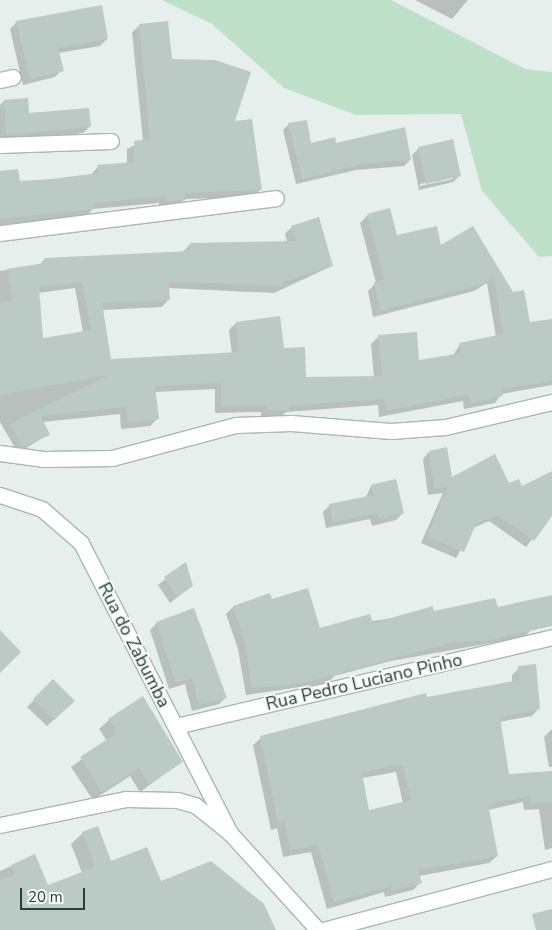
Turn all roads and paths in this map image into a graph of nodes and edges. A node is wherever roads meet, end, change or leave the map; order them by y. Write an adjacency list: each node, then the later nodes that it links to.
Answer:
1 (111, 141): 2 (street)
2 (0, 145)
3 (276, 198): 4 (street)
4 (0, 233)
5 (552, 402): 6 (street)
6 (0, 453)
7 (0, 495): 9 (street, Rua do Zabumba)
8 (552, 637): 9 (street, Rua Pedro Luciano Pinho)
9 (176, 726): 11 (street, Rua do Zabumba)
10 (0, 825): 11 (street)
11 (230, 833): 13 (street)
12 (552, 870): 14 (street)
13 (318, 930)
14 (323, 930)

